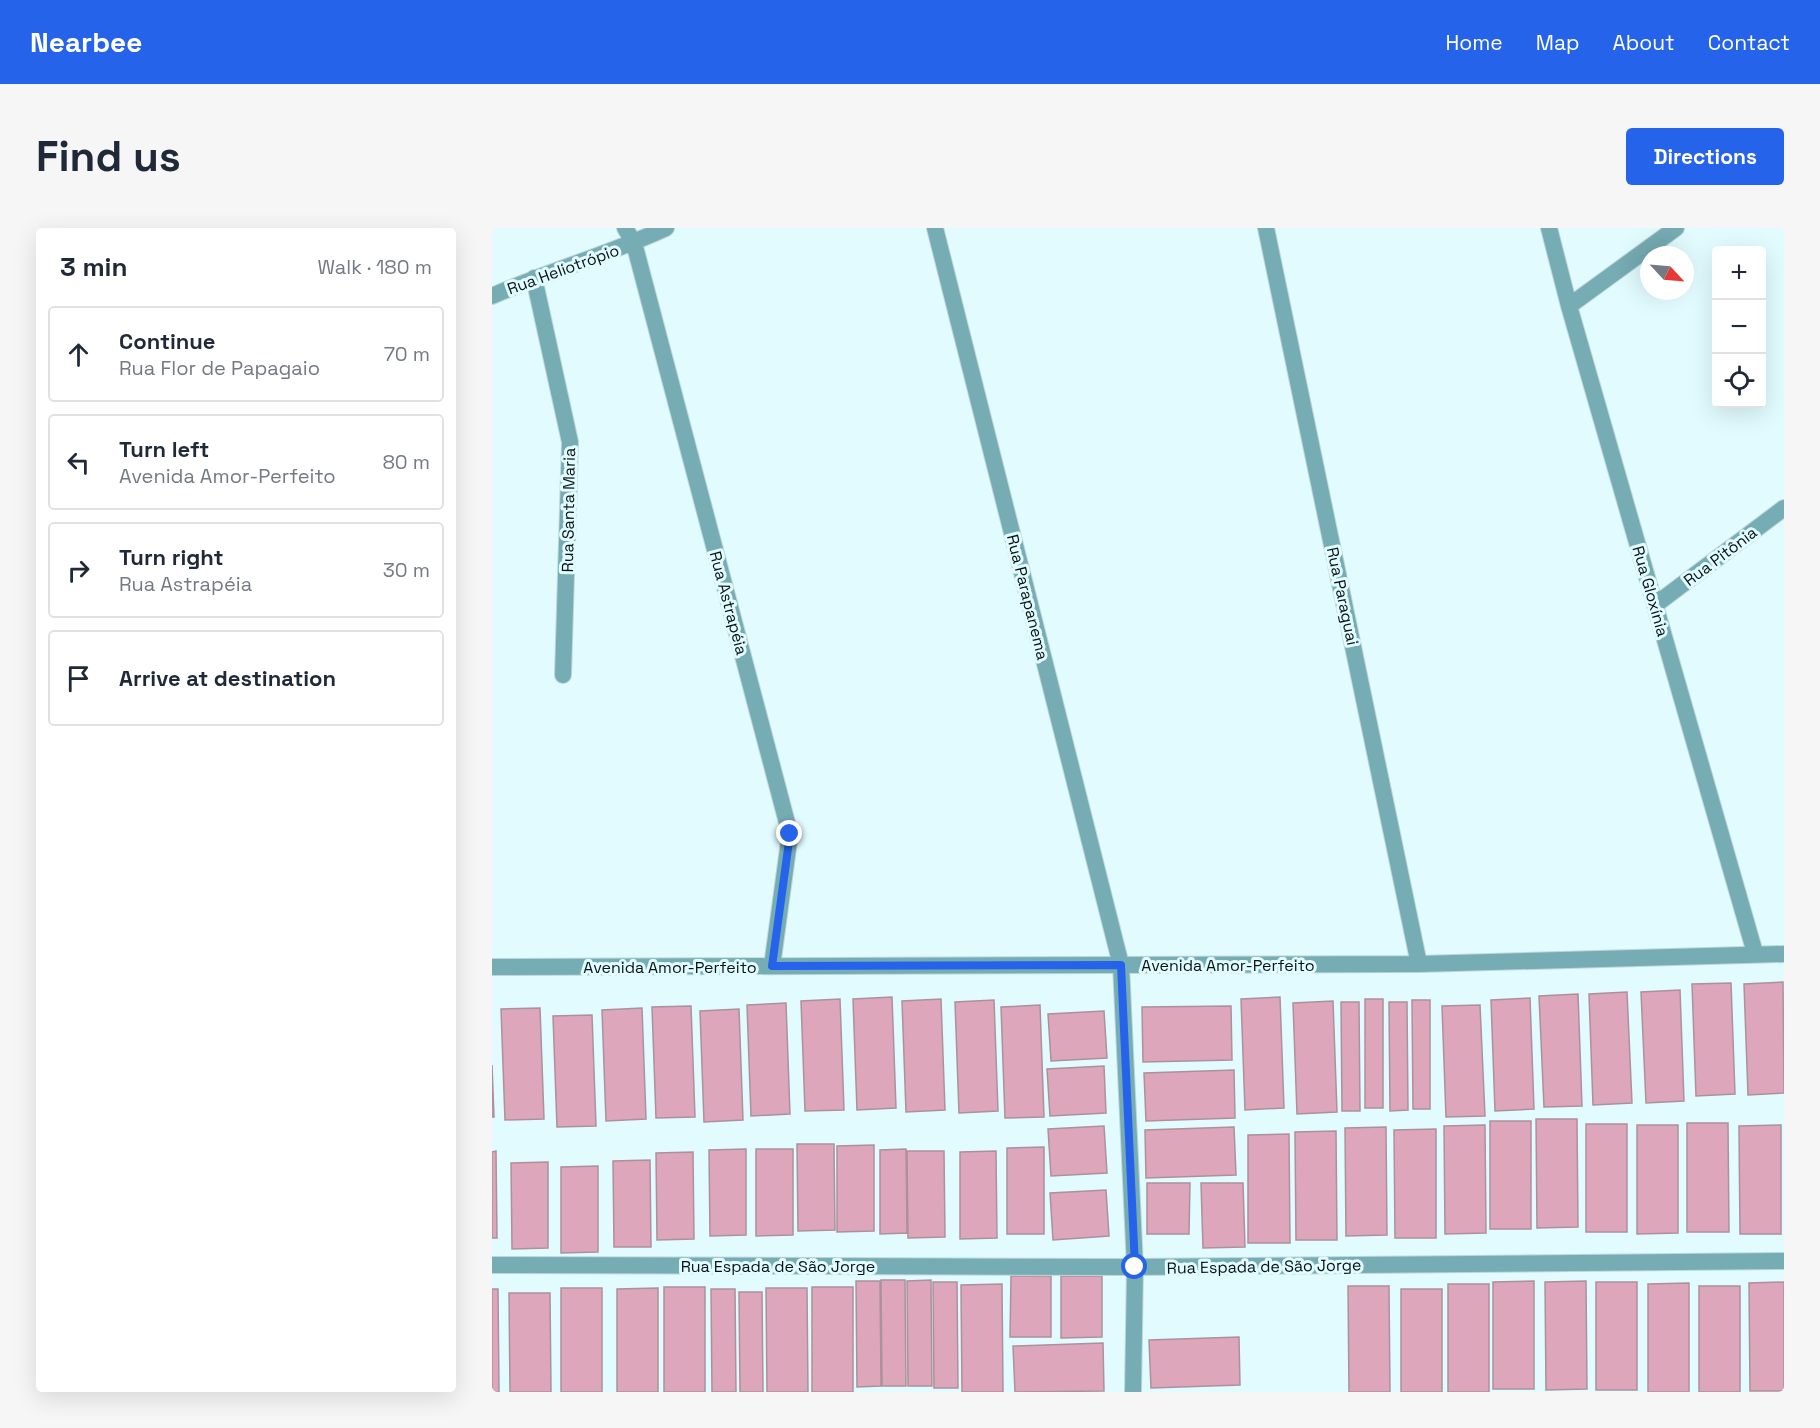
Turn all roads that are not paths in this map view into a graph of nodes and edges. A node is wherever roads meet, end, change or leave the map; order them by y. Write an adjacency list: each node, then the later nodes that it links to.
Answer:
1 (625, 228): 7 (street, Rua Astrapéia)
2 (666, 228): 7 (street, Rua Heliotrópio)
3 (935, 228): 17 (street, Rua Parapanema)
4 (1266, 228): 16 (street, Rua Paraguai)
5 (1549, 228): 10 (street, Rua Gloxínia)
6 (1676, 228): 10 (street)
7 (634, 243): 8 (street, Rua Heliotrópio); 18 (street, Rua Astrapéia)
8 (534, 278): 9 (street, Rua Heliotrópio); 13 (street, Rua Santa Maria)
9 (492, 296)
10 (1569, 306): 12 (street, Rua Gloxínia)
11 (1784, 508): 12 (street, Rua Pitônia)
12 (1655, 605): 14 (street, Rua Gloxínia)
13 (563, 675)
14 (1755, 953): 15 (street, Avenida Amor-Perfeito); 16 (street, Avenida Amor-Perfeito)
15 (1784, 954)
16 (1419, 964): 17 (street, Avenida Amor-Perfeito)
17 (1121, 965): 18 (street, Avenida Amor-Perfeito); 22 (street, Rua Parapanema)
18 (772, 966): 19 (street, Avenida Amor-Perfeito)
19 (492, 967)
20 (1784, 1261): 22 (street, Rua Espada de São Jorge)
21 (492, 1265): 22 (street, Rua Espada de São Jorge)
22 (1135, 1267): 23 (street, Rua Parapanema)
23 (1132, 1392)

